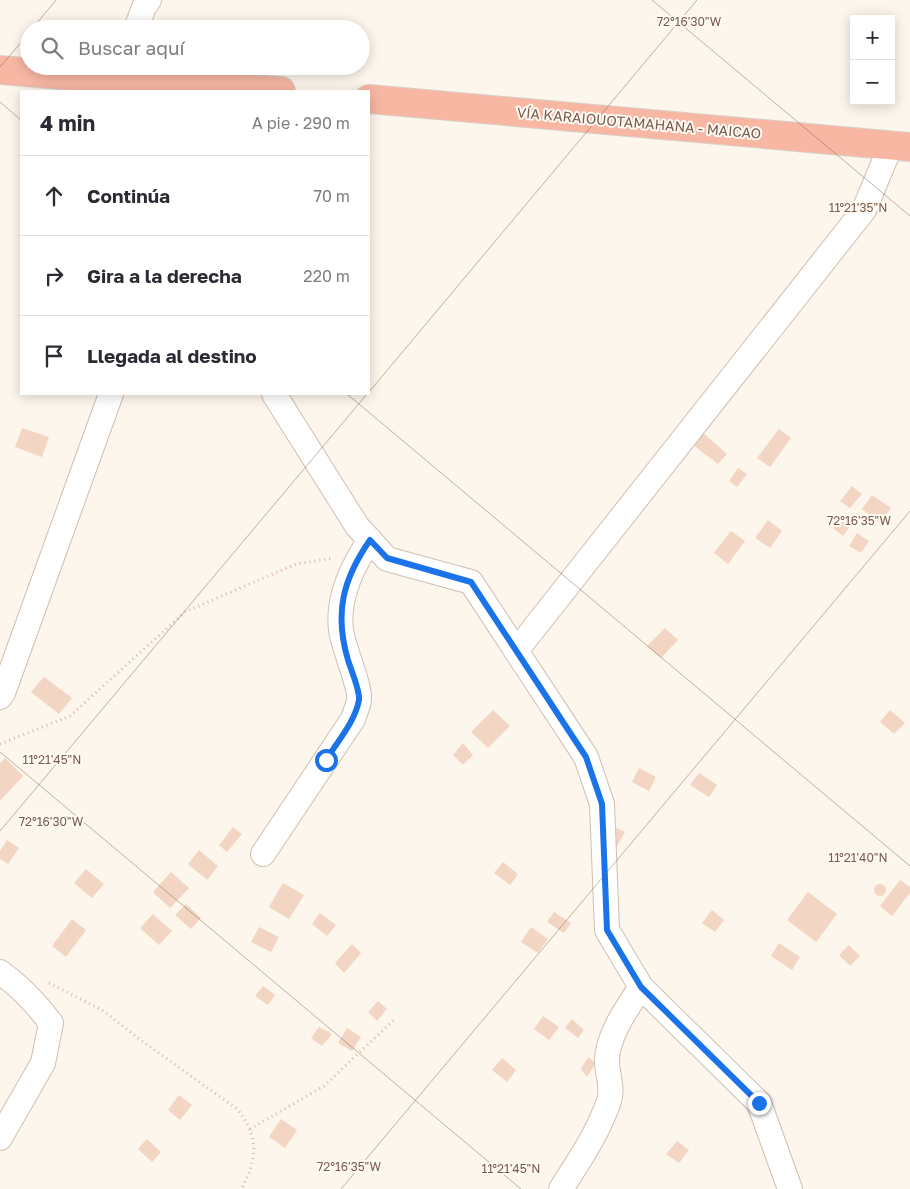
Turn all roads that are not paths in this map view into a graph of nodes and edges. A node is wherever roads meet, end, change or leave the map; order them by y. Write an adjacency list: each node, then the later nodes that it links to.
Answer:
1 (148, 0): 2 (street)
2 (139, 20)
3 (0, 70): 4 (highway)
4 (20, 70)
5 (133, 75): 6 (highway)
6 (220, 89): 7 (highway)
7 (250, 90)
8 (370, 99): 9 (highway, VÍA KARAIOUOTAMAHANA - MAICAO)
9 (901, 146): 13 (street)
10 (111, 395): 14 (street)
11 (275, 395): 12 (street)
12 (364, 550): 13 (street); 15 (street)
13 (516, 651): 17 (street)
14 (0, 697)
15 (263, 854)
16 (8, 978): 18 (street)
17 (641, 987): 19 (street); 20 (street)
18 (0, 1138)
19 (561, 1189)
20 (790, 1189)

